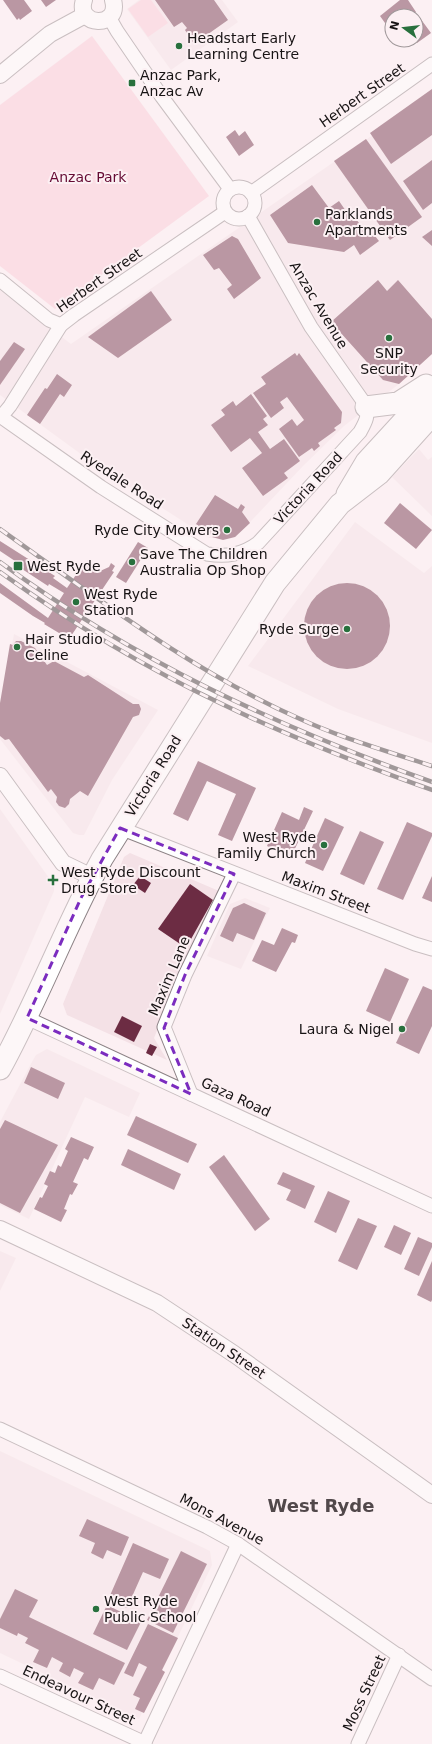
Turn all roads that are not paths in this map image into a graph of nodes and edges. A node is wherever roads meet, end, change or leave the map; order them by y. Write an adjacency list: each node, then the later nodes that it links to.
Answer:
1 (112, 0): 3 (street)
2 (84, 7): 3 (street); 5 (street)
3 (109, 17): 6 (street)
4 (432, 64): 7 (street, Herbert Street)
5 (0, 75)
6 (230, 189): 7 (street); 8 (street)
7 (251, 193): 9 (street)
8 (225, 212): 9 (street); 11 (street, Herbert Street)
9 (248, 216): 14 (street, Anzac Avenue)
10 (0, 280): 11 (street)
11 (61, 325): 16 (street, Herbert Street)
12 (432, 382): 14 (highway)
13 (432, 390): 17 (highway, Victoria Road)
14 (366, 407): 18 (street, Victoria Road)
15 (432, 415): 17 (highway, Victoria Road)
16 (0, 417): 18 (street, Ryedale Road)
17 (340, 504): 20 (highway, Victoria Road)
18 (232, 555)
19 (0, 776): 22 (street)
20 (120, 828): 21 (street, Maxim Street); 22 (highway, Victoria Road)
21 (234, 874): 23 (street, Maxim Street); 26 (street, Maxim Lane)
22 (92, 877): 24 (highway, Victoria Road)
23 (432, 949)
24 (27, 1018): 25 (highway, Victoria Road); 26 (street, Gaza Road)
25 (0, 1068)
26 (191, 1094): 27 (street, Gaza Road)
27 (432, 1206)
28 (0, 1229): 30 (street, Station Street)
29 (0, 1429): 31 (street, Mons Avenue)
30 (432, 1495)
31 (238, 1544): 32 (street, Mons Avenue); 35 (street)
32 (399, 1655): 34 (street, Mons Avenue); 36 (street, Moss Street)
33 (0, 1676): 35 (street, Endeavour Street)
34 (432, 1679)
35 (145, 1744)
36 (358, 1744)

